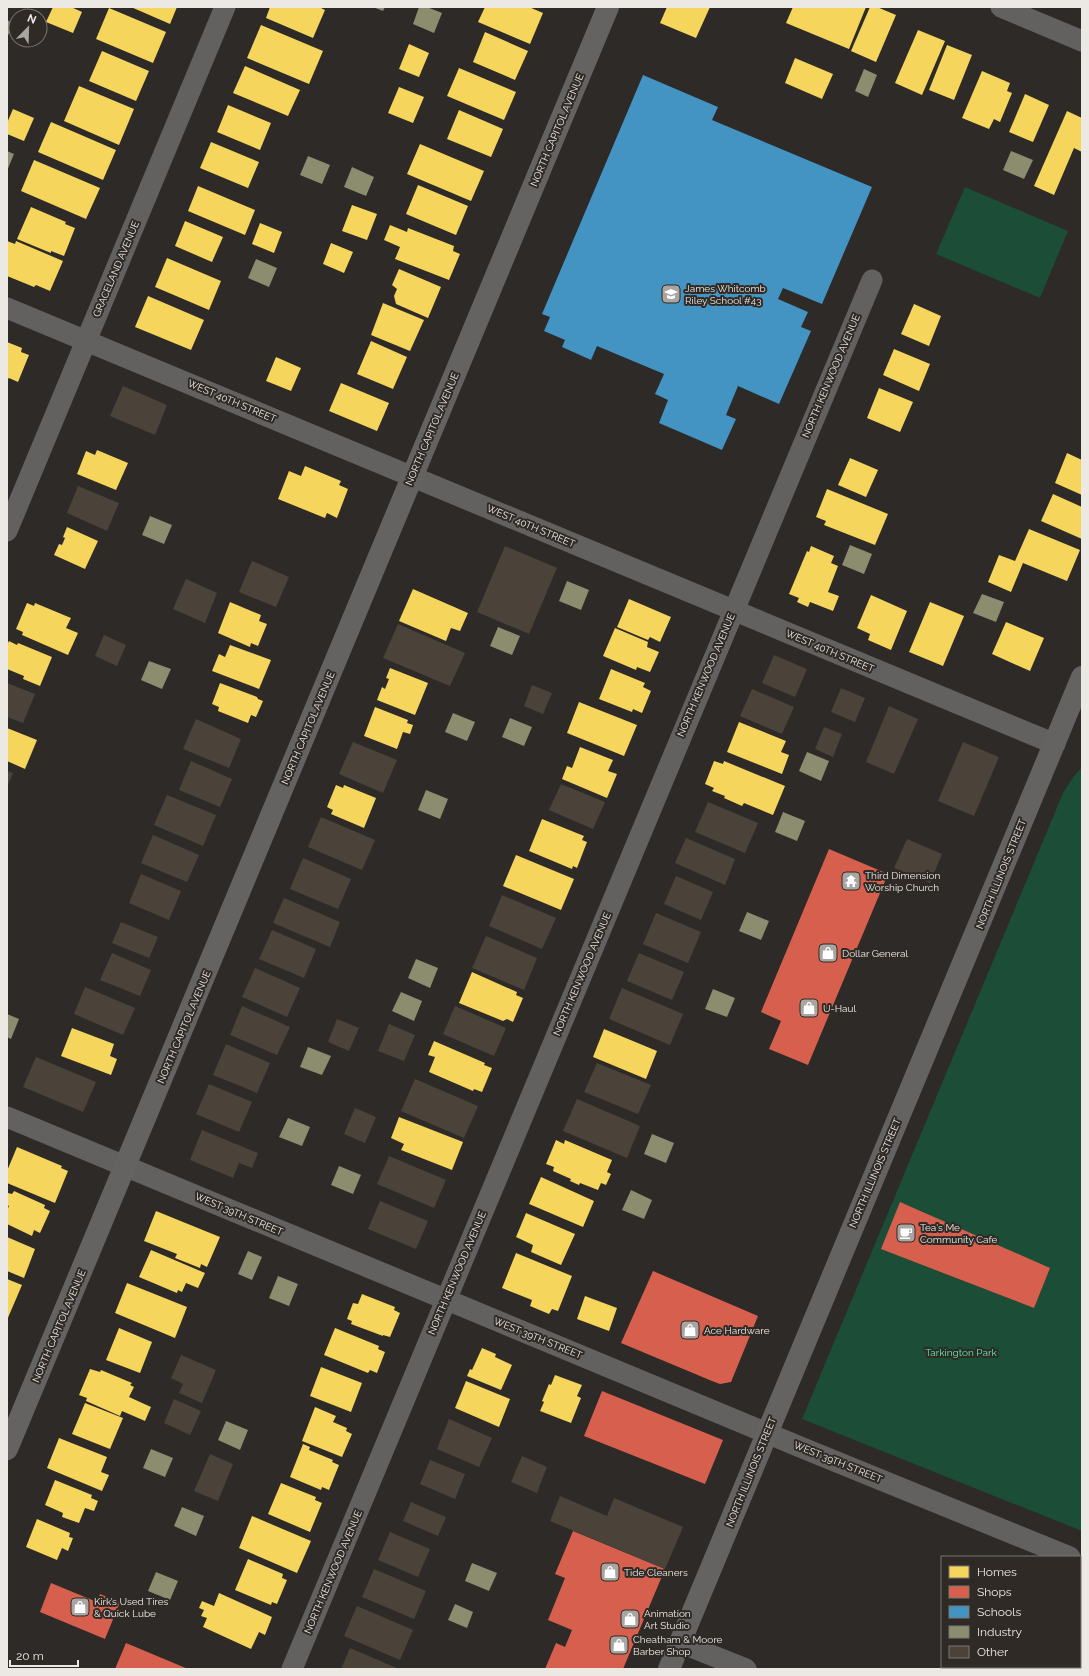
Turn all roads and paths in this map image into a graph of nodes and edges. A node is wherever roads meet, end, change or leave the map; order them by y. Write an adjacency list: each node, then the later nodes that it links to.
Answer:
1 (225, 7): 7 (street, GRACELAND AVENUE)
2 (608, 7): 8 (main road, NORTH CAPITOL AVENUE)
3 (1001, 7): 4 (street)
4 (1082, 41)
5 (872, 280): 10 (street, NORTH KENWOOD AVENUE)
6 (7, 308): 7 (street, WEST 40TH STREET)
7 (86, 340): 8 (street, WEST 40TH STREET); 9 (street, GRACELAND AVENUE)
8 (412, 477): 10 (street, WEST 40TH STREET); 15 (main road, NORTH CAPITOL AVENUE)
9 (7, 532)
10 (733, 611): 13 (street, WEST 40TH STREET); 16 (street, NORTH KENWOOD AVENUE)
11 (1082, 677): 12 (main road, NORTH ILLINOIS STREET)
12 (1076, 710): 13 (main road, NORTH ILLINOIS STREET)
13 (1055, 744): 17 (main road, NORTH ILLINOIS STREET)
14 (7, 1117): 15 (street, WEST 39TH STREET)
15 (126, 1166): 16 (street, WEST 39TH STREET); 18 (main road, NORTH CAPITOL AVENUE)
16 (446, 1300): 17 (street, WEST 39TH STREET); 21 (street, NORTH KENWOOD AVENUE)
17 (767, 1432): 19 (street, WEST 39TH STREET); 20 (main road, NORTH ILLINOIS STREET)
18 (7, 1449)
19 (1068, 1556)
20 (680, 1643): 22 (main road, NORTH ILLINOIS STREET); 23 (street)
21 (292, 1669)
22 (669, 1669)
23 (746, 1669)

